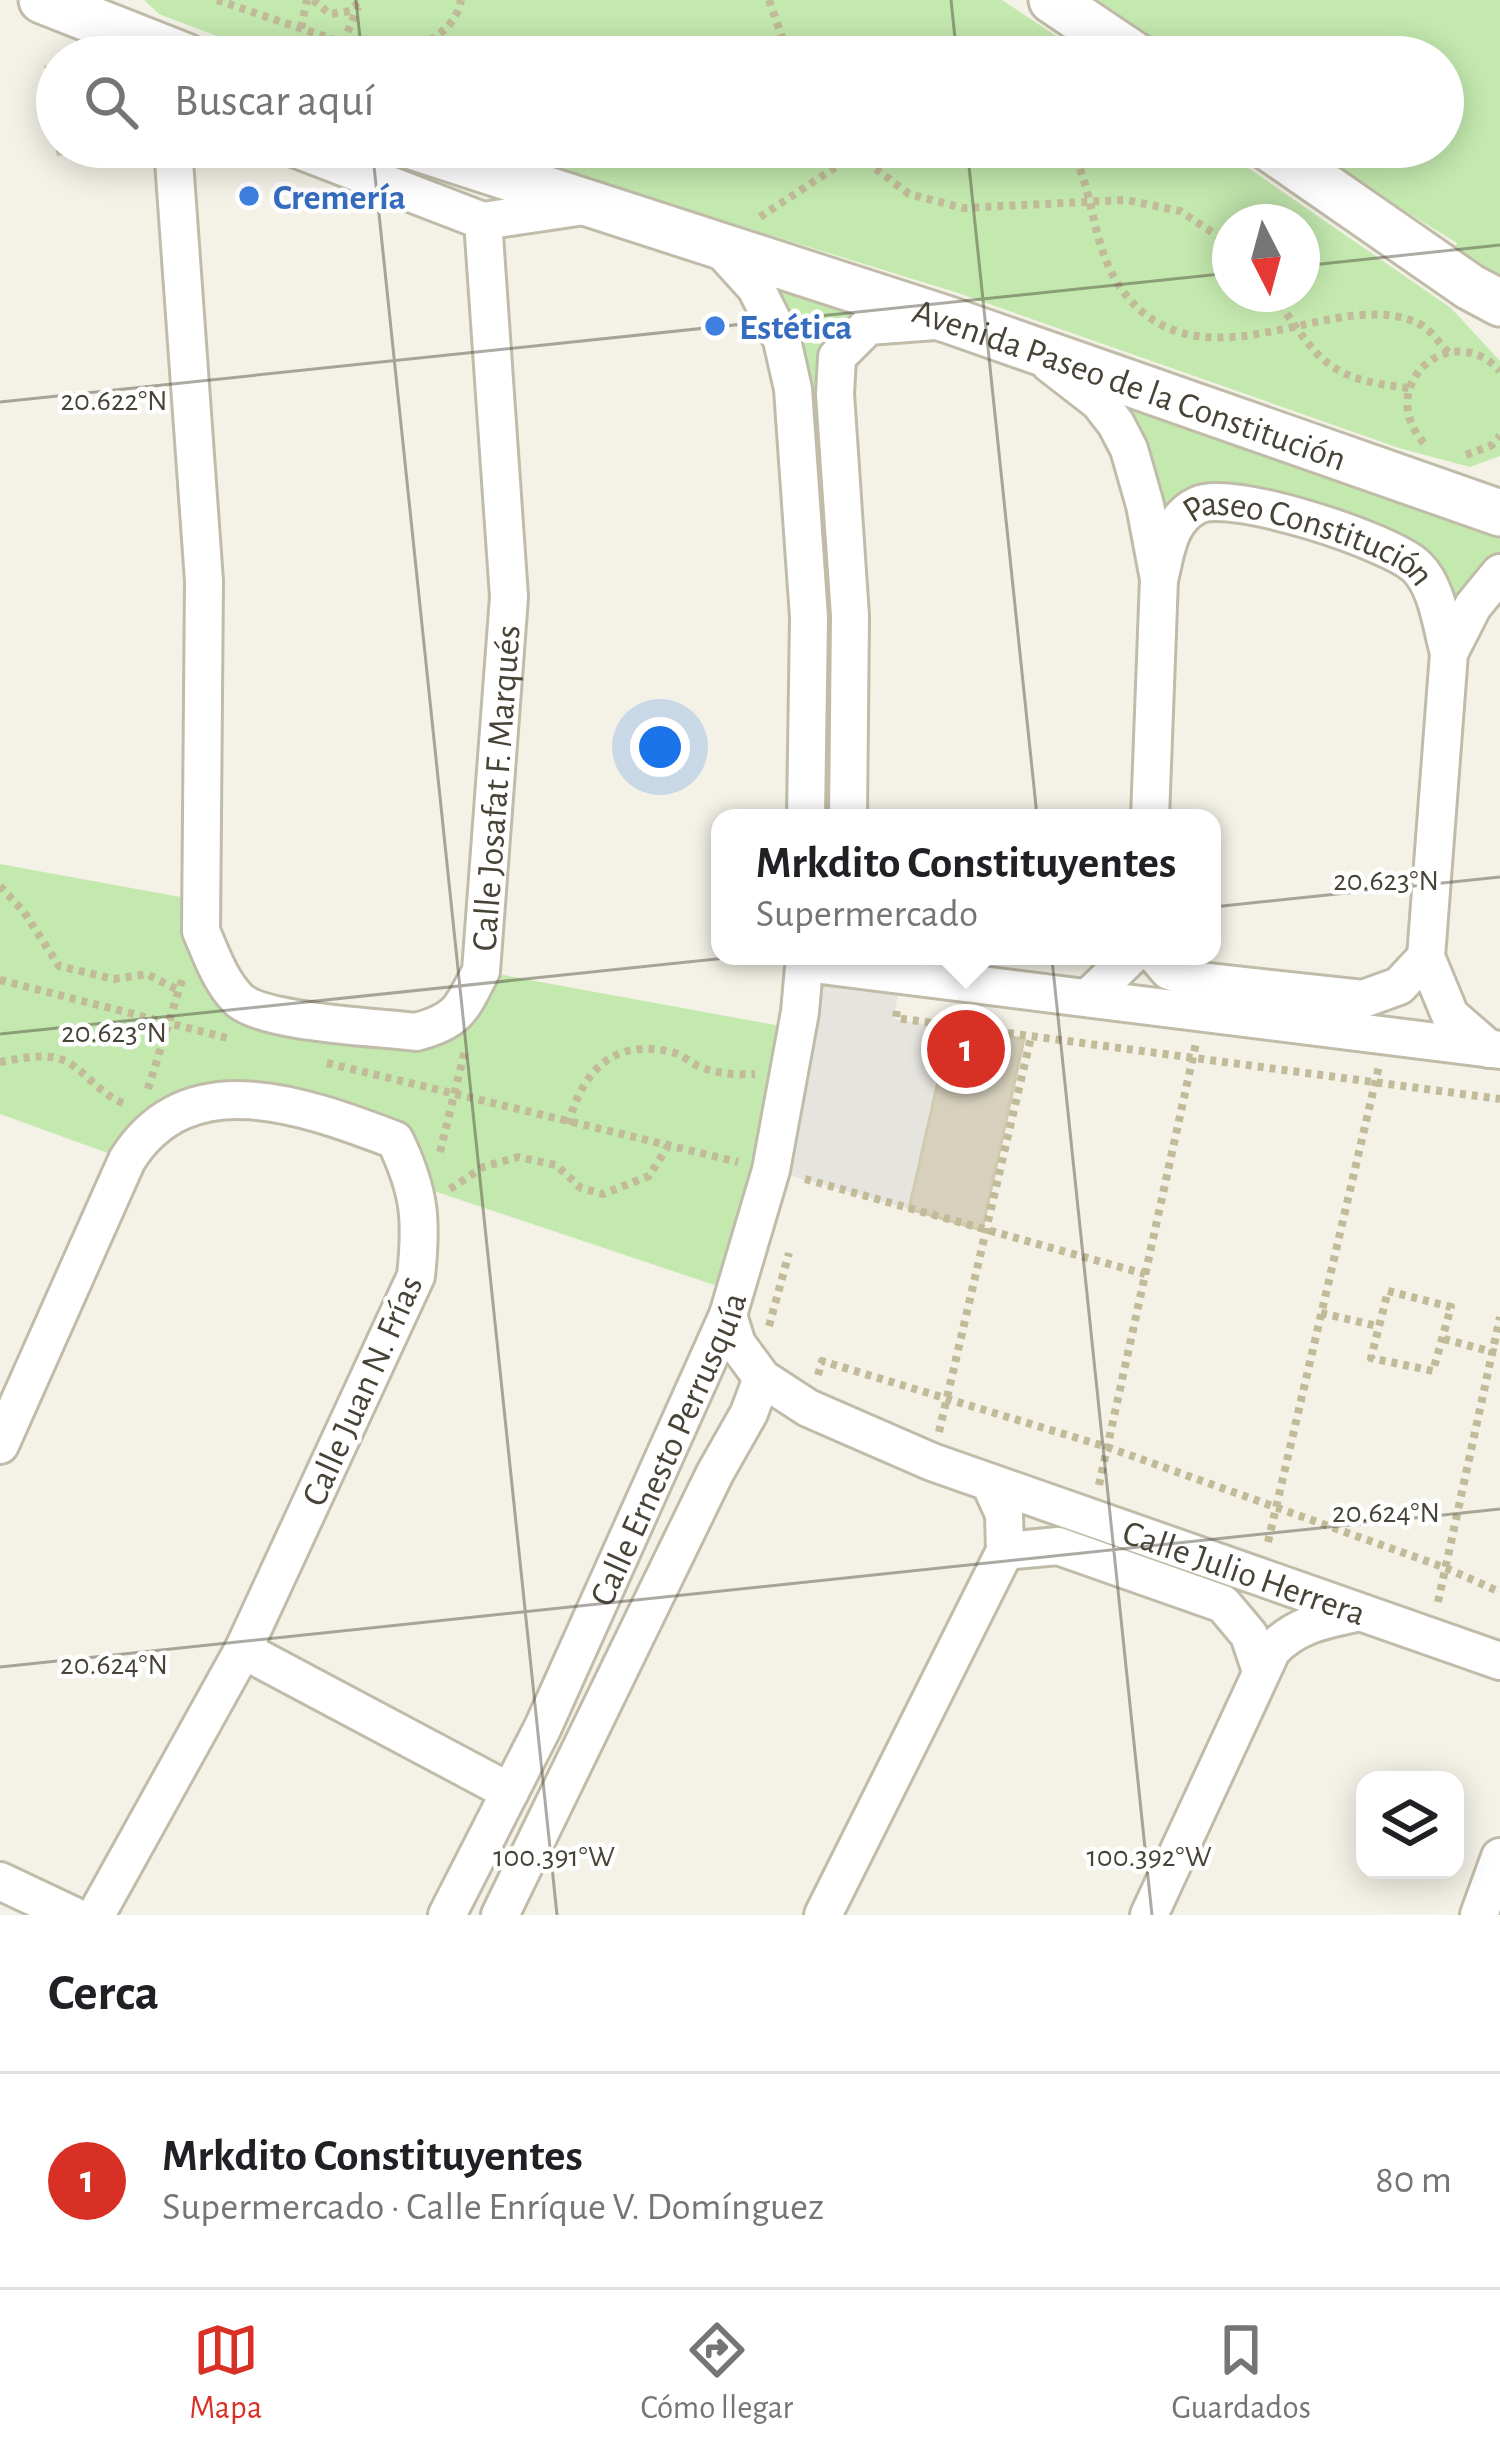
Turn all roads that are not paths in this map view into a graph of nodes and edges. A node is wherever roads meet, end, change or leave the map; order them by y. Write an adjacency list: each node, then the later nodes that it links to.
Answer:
1 (1052, 0): 4 (street)
2 (81, 18): 3 (street)
3 (129, 36)
4 (1106, 36)
5 (174, 168): 10 (street, Calle Josafat F. Marqués)
6 (345, 168): 10 (street)
7 (480, 168): 9 (street, Avenida Paseo de la Constitución)
8 (1298, 168): 12 (street)
9 (591, 204): 10 (street); 11 (street, Avenida Paseo de la Constitución)
10 (483, 221)
11 (717, 245): 13 (street, Avenida Paseo de la Constitución); 21 (street)
12 (1490, 303)
13 (949, 320): 14 (street, Avenida Paseo de la Constitución); 22 (street)
14 (1033, 350): 15 (street, Avenida Paseo de la Constitución); 19 (street)
15 (1394, 475): 16 (street); 17 (street, Avenida Paseo de la Constitución)
16 (1500, 476)
17 (1500, 513)
18 (1500, 573): 20 (street)
19 (1159, 579): 20 (street, Paseo Constitución); 23 (street)
20 (1449, 653): 24 (street)
21 (806, 809)
22 (848, 809)
23 (1151, 809)
24 (1426, 957): 28 (street); 30 (street)
25 (804, 965): 31 (street, Calle Ernesto Perrusquía)
26 (889, 965): 29 (street)
27 (1122, 965): 29 (street)
28 (1164, 965)
29 (1089, 997): 30 (street)
30 (1494, 1050)
31 (728, 1315): 32 (street, Calle Julio Herrera); 40 (street, Calle Ernesto Perrusquía)
32 (762, 1378): 34 (street, Calle Julio Herrera); 46 (street, Calle Ernesto Perrusquía)
33 (0, 1445): 37 (street, Calle Juan N. Frías)
34 (990, 1483): 35 (street); 36 (street, Calle Julio Herrera)
35 (1005, 1551): 39 (street, Calle Julio Herrera); 47 (street)
36 (1356, 1612): 38 (street, Calle Julio Herrera); 39 (street)
37 (243, 1651): 40 (street); 44 (street, Calle Juan N. Frías)
38 (1500, 1661)
39 (1261, 1670): 48 (street)
40 (510, 1792): 45 (street, Calle Ernesto Perrusquía)
41 (1500, 1857): 49 (street)
42 (0, 1881): 43 (street)
43 (72, 1915)
44 (96, 1915)
45 (447, 1915)
46 (500, 1915)
47 (823, 1915)
48 (1149, 1915)
49 (1479, 1915)

